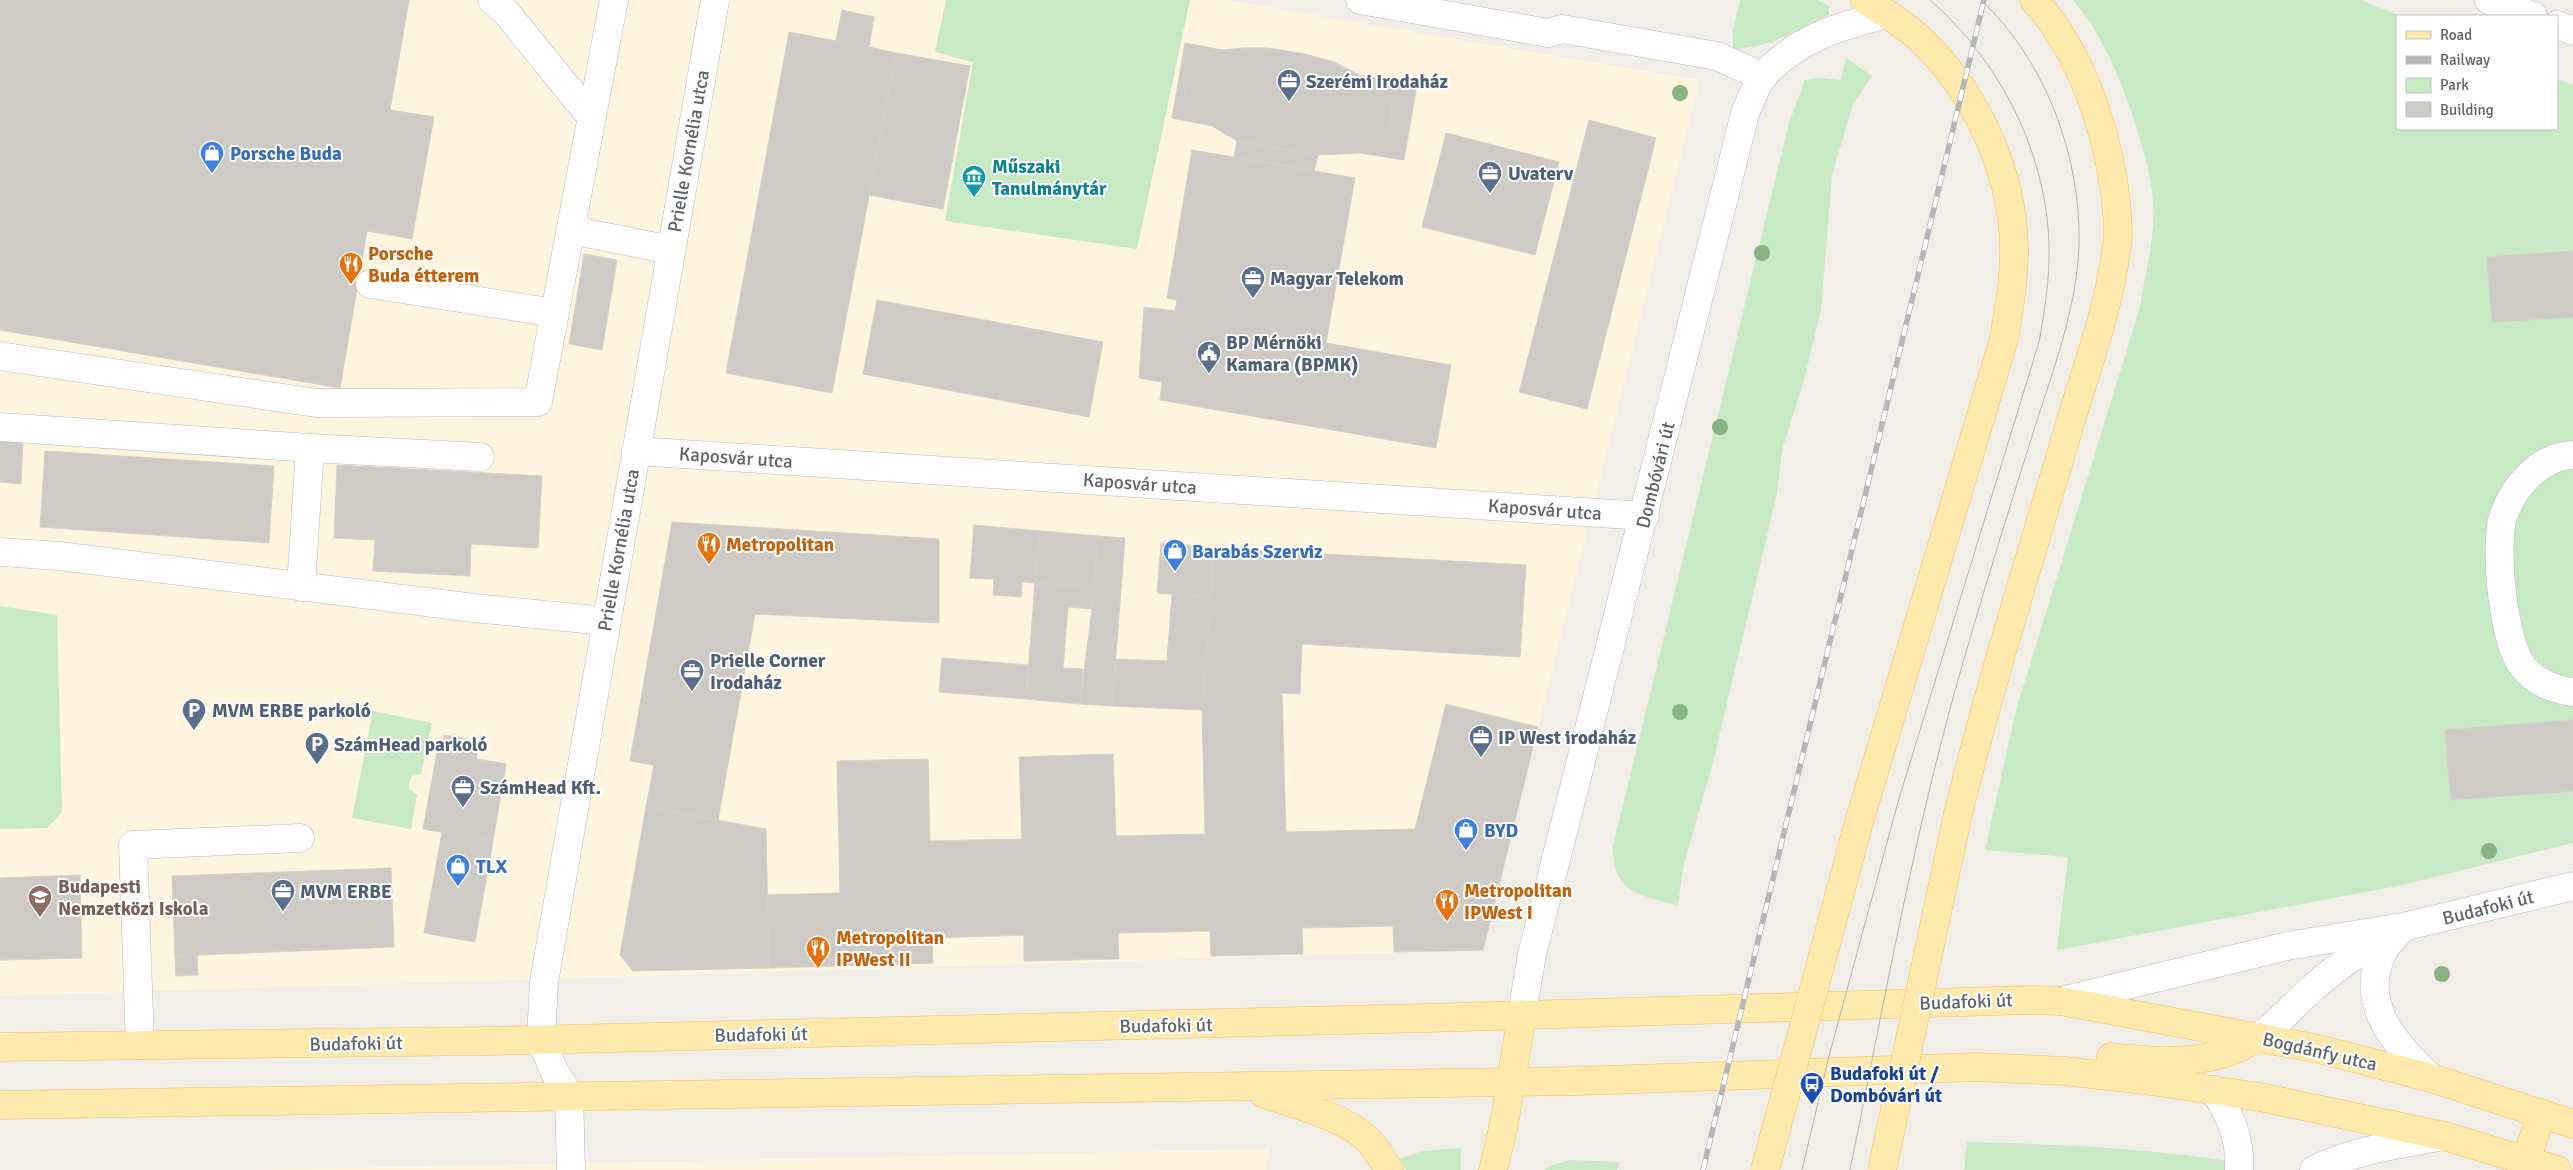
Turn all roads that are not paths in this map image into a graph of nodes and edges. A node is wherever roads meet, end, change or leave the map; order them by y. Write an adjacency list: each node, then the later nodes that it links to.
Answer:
1 (492, 0): 12 (street)
2 (614, 0): 12 (street)
3 (715, 0): 14 (street, Prielle Kornélia utca)
4 (1360, 0): 11 (street)
5 (2034, 0): 52 (main road, bridge)
6 (2489, 0): 8 (street)
7 (1876, 7): 11 (street, Dombóvári út); 51 (main road, bridge)
8 (2531, 15)
9 (2558, 25): 10 (street)
10 (2573, 31)
11 (1763, 77): 23 (street, Dombóvári út)
12 (592, 118): 13 (street)
13 (570, 230): 14 (street); 16 (street)
14 (671, 250): 20 (street, Prielle Kornélia utca)
15 (370, 284): 16 (street)
16 (555, 313): 17 (street)
17 (0, 356)
18 (0, 427): 19 (street)
19 (310, 448): 22 (street); 25 (street)
20 (636, 451): 23 (street, Kaposvár utca); 26 (street, Prielle Kornélia utca)
21 (2573, 455): 27 (street)
22 (480, 457)
23 (1645, 516): 32 (street, Dombóvári út)
24 (0, 552): 25 (street)
25 (301, 587): 26 (street)
26 (606, 621): 34 (street, Prielle Kornélia utca)
27 (2573, 692)
28 (300, 838): 35 (street)
29 (2573, 886): 30 (street, Budafoki út)
30 (2403, 928): 31 (street, Budafoki út); 33 (street, Budafoki út); 38 (street)
31 (2061, 1001): 32 (main road, Budafoki út); 33 (main road, Bogdánfy utca)
32 (1522, 1014): 34 (main road, Budafoki út); 39 (main road)
33 (2259, 1037): 37 (main road); 38 (main road, Bogdánfy utca)
34 (541, 1039): 35 (main road, Budafoki út); 42 (street, Prielle Kornélia utca)
35 (140, 1045): 36 (main road, Budafoki út)
36 (0, 1047)
37 (2064, 1071): 39 (main road); 41 (main road)
38 (2431, 1078): 44 (main road, Bogdánfy utca)
39 (1511, 1082): 40 (main road); 50 (main road)
40 (1242, 1088): 42 (main road); 49 (main road)
41 (2214, 1090): 46 (main road); 53 (street)
42 (568, 1095): 43 (main road); 48 (street)
43 (0, 1105)
44 (2542, 1113): 45 (main road, Bogdánfy utca); 47 (main road)
45 (2573, 1124)
46 (2444, 1136): 47 (main road); 54 (street)
47 (2526, 1160): 55 (main road)
48 (571, 1170)
49 (1389, 1170)
50 (1493, 1170)
51 (1765, 1170)
52 (1882, 1170)
53 (2239, 1170)
54 (2314, 1170)
55 (2558, 1170)

